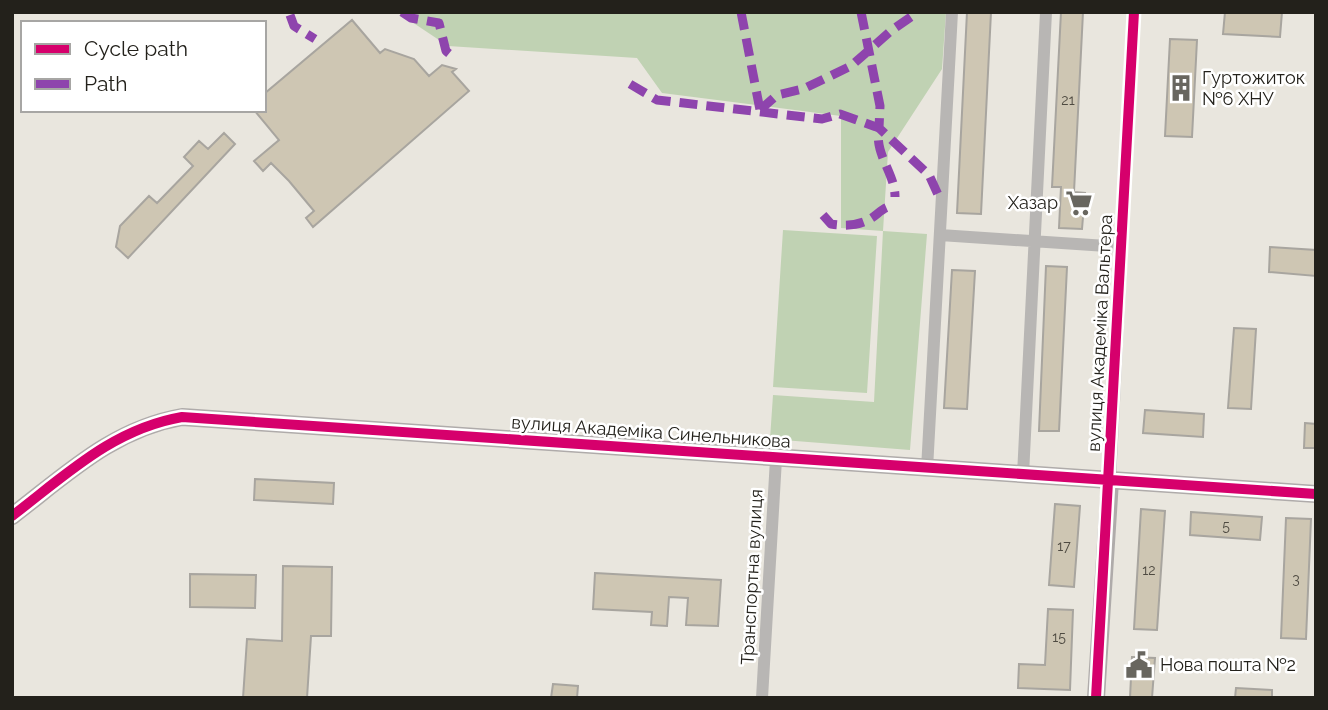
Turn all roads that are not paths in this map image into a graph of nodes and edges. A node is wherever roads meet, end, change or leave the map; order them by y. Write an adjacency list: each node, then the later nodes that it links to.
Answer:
1 (952, 12): 4 (street)
2 (1046, 12): 5 (street)
3 (1134, 12): 6 (street, вулиця Академіка Вальтера)
4 (940, 235): 5 (street); 8 (street)
5 (1035, 240): 6 (street); 9 (street)
6 (1122, 247): 10 (street, вулиця Академіка Вальтера)
7 (776, 459): 8 (street, вулиця Академіка Синельникова); 12 (street, вулиця Академіка Синельникова); 13 (street, Транспортна вулиця)
8 (927, 469): 9 (street, вулиця Академіка Синельникова)
9 (1024, 475): 10 (street, вулиця Академіка Синельникова)
10 (1110, 481): 11 (street, вулиця Академіка Синельникова); 14 (street, вулиця Академіка Вальтера)
11 (1316, 494)
12 (12, 516)
13 (762, 698)
14 (1096, 698)

